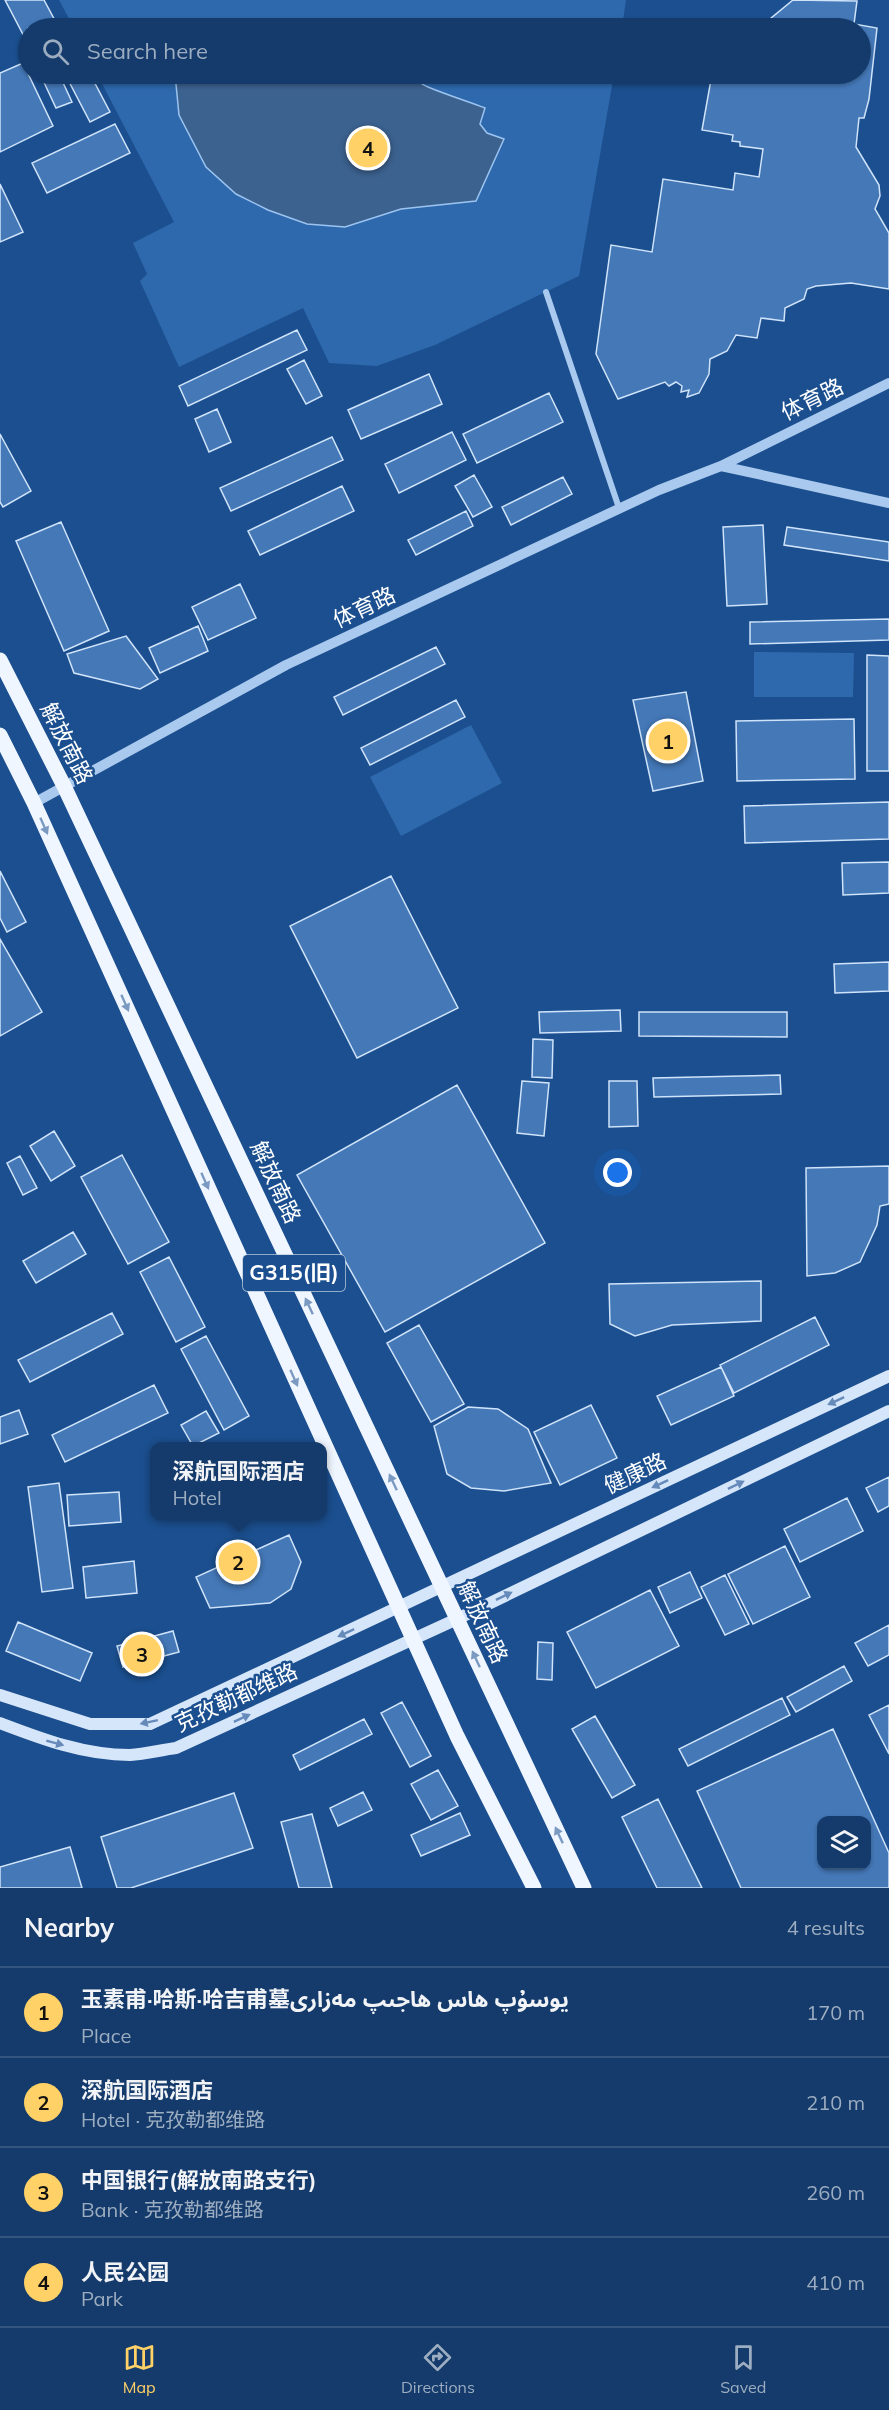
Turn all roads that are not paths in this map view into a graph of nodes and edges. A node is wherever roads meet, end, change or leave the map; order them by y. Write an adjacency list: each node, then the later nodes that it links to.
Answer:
1 (546, 292): 5 (street)
2 (889, 383): 3 (street, 体育路)
3 (721, 466): 4 (street); 5 (street, 体育路)
4 (889, 503)
5 (620, 508): 8 (street, 体育路)
6 (0, 660): 8 (main road, 解放南路 / G315(旧))
7 (0, 735): 9 (main road, G315(旧))
8 (64, 786): 9 (street, 体育路); 14 (main road, 解放南路 / G315(旧), one-way to 8)
9 (34, 803): 12 (main road, G315(旧), one-way to 12)
10 (889, 1376): 14 (main road, 健康路, one-way to 14)
11 (889, 1411): 16 (main road, one-way to 11)
12 (323, 1442)
13 (327, 1450): 15 (main road, G315(旧), one-way to 15)
14 (442, 1587): 15 (main road, 健康路); 16 (main road, 解放南路 / G315(旧))
15 (399, 1609): 17 (main road, G315(旧)); 18 (main road, 克孜勒都维路, one-way to 18)
16 (457, 1619): 17 (main road); 21 (main road, 解放南路 / G315(旧), one-way to 16)
17 (412, 1638): 19 (main road, 克孜勒都维路, one-way to 17); 20 (main road, G315(旧))
18 (0, 1695)
19 (0, 1723)
20 (534, 1888)
21 (584, 1888)

